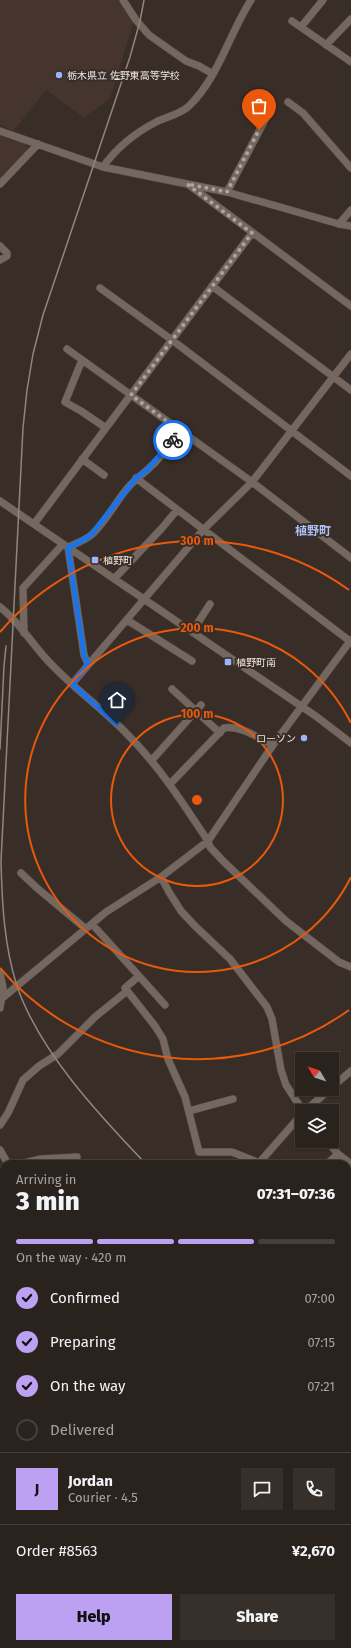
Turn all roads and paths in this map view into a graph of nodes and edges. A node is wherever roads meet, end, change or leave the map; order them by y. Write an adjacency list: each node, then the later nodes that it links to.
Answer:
1 (123, 0): 9 (street)
2 (323, 0): 6 (street)
3 (249, 1): 9 (street)
4 (351, 19): 7 (street)
5 (292, 21): 6 (street)
6 (301, 27): 7 (street)
7 (326, 44): 8 (street)
8 (351, 62)
9 (213, 74): 14 (street)
10 (288, 102): 15 (street)
11 (266, 118): 18 (street)
12 (0, 130): 13 (street)
13 (38, 144): 14 (street); 16 (street)
14 (103, 167): 17 (street)
15 (351, 168)
16 (0, 184)
17 (187, 184): 18 (street); 22 (street)
18 (227, 192): 20 (street)
19 (351, 210): 20 (street)
20 (339, 224): 21 (street)
21 (351, 226)
22 (252, 233): 25 (street); 27 (street)
23 (0, 246): 24 (street)
24 (0, 260)
25 (212, 286): 28 (street); 32 (street)
26 (100, 288): 28 (street)
27 (351, 306)
28 (172, 340): 34 (street); 37 (street)
29 (67, 349): 31 (street)
30 (351, 354): 32 (street)
31 (82, 360): 34 (street); 35 (street)
32 (333, 377): 33 (street); 37 (street)
33 (351, 390)
34 (131, 395): 35 (street); 36 (street)
35 (106, 428): 38 (street)
36 (179, 430): 41 (street); 42 (street)
37 (291, 431): 40 (street); 42 (street)
38 (82, 459): 39 (street); 45 (street)
39 (104, 475)
40 (351, 476)
41 (136, 478): 44 (street); 47 (street)
42 (252, 482): 46 (street); 48 (street)
43 (0, 501): 45 (street)
44 (177, 510): 46 (street); 49 (street)
45 (34, 524): 47 (street)
46 (203, 530): 50 (street); 56 (street)
47 (65, 546): 49 (street); 55 (street); 58 (street)
48 (351, 558)
49 (114, 579): 50 (street)
50 (144, 600): 53 (street); 54 (street)
51 (210, 604): 54 (street)
52 (0, 607): 55 (street)
53 (127, 620): 57 (street); 58 (street)
54 (192, 632): 62 (street)
55 (24, 633): 59 (street)
56 (351, 641): 62 (street)
57 (192, 661)
58 (88, 664): 59 (street)
59 (72, 684): 67 (street)
60 (172, 689): 63 (street)
61 (201, 705): 63 (street)
62 (301, 707): 65 (street); 66 (street)
63 (195, 712): 64 (street); 67 (street)
64 (220, 733): 66 (street); 68 (street)
65 (351, 743)
66 (273, 745): 69 (street)
67 (152, 760): 68 (street)
68 (171, 784): 69 (street)
69 (208, 840): 71 (street); 73 (street)
70 (21, 872): 72 (street)
71 (161, 877): 72 (street); 84 (street)
72 (89, 927): 75 (street); 77 (street)
73 (351, 967)
74 (0, 973): 77 (street)
75 (139, 976): 76 (street); 78 (street)
76 (128, 991): 86 (street); 88 (street)
77 (1, 1000): 79 (street)
78 (165, 1006)
79 (0, 1008)
80 (351, 1071): 81 (street)
81 (339, 1081)
82 (322, 1096): 85 (street)
83 (233, 1099): 86 (street)
84 (299, 1104)
85 (312, 1104)
86 (189, 1111): 95 (street)
87 (295, 1122): 96 (street)
88 (0, 1125)
89 (333, 1148): 91 (street)
90 (0, 1150): 93 (street)
91 (338, 1154): 97 (street); 98 (street)
92 (77, 1157): 94 (street)
93 (6, 1160)
94 (37, 1160)
95 (252, 1160)
96 (263, 1160)
97 (331, 1160)
98 (346, 1160)

